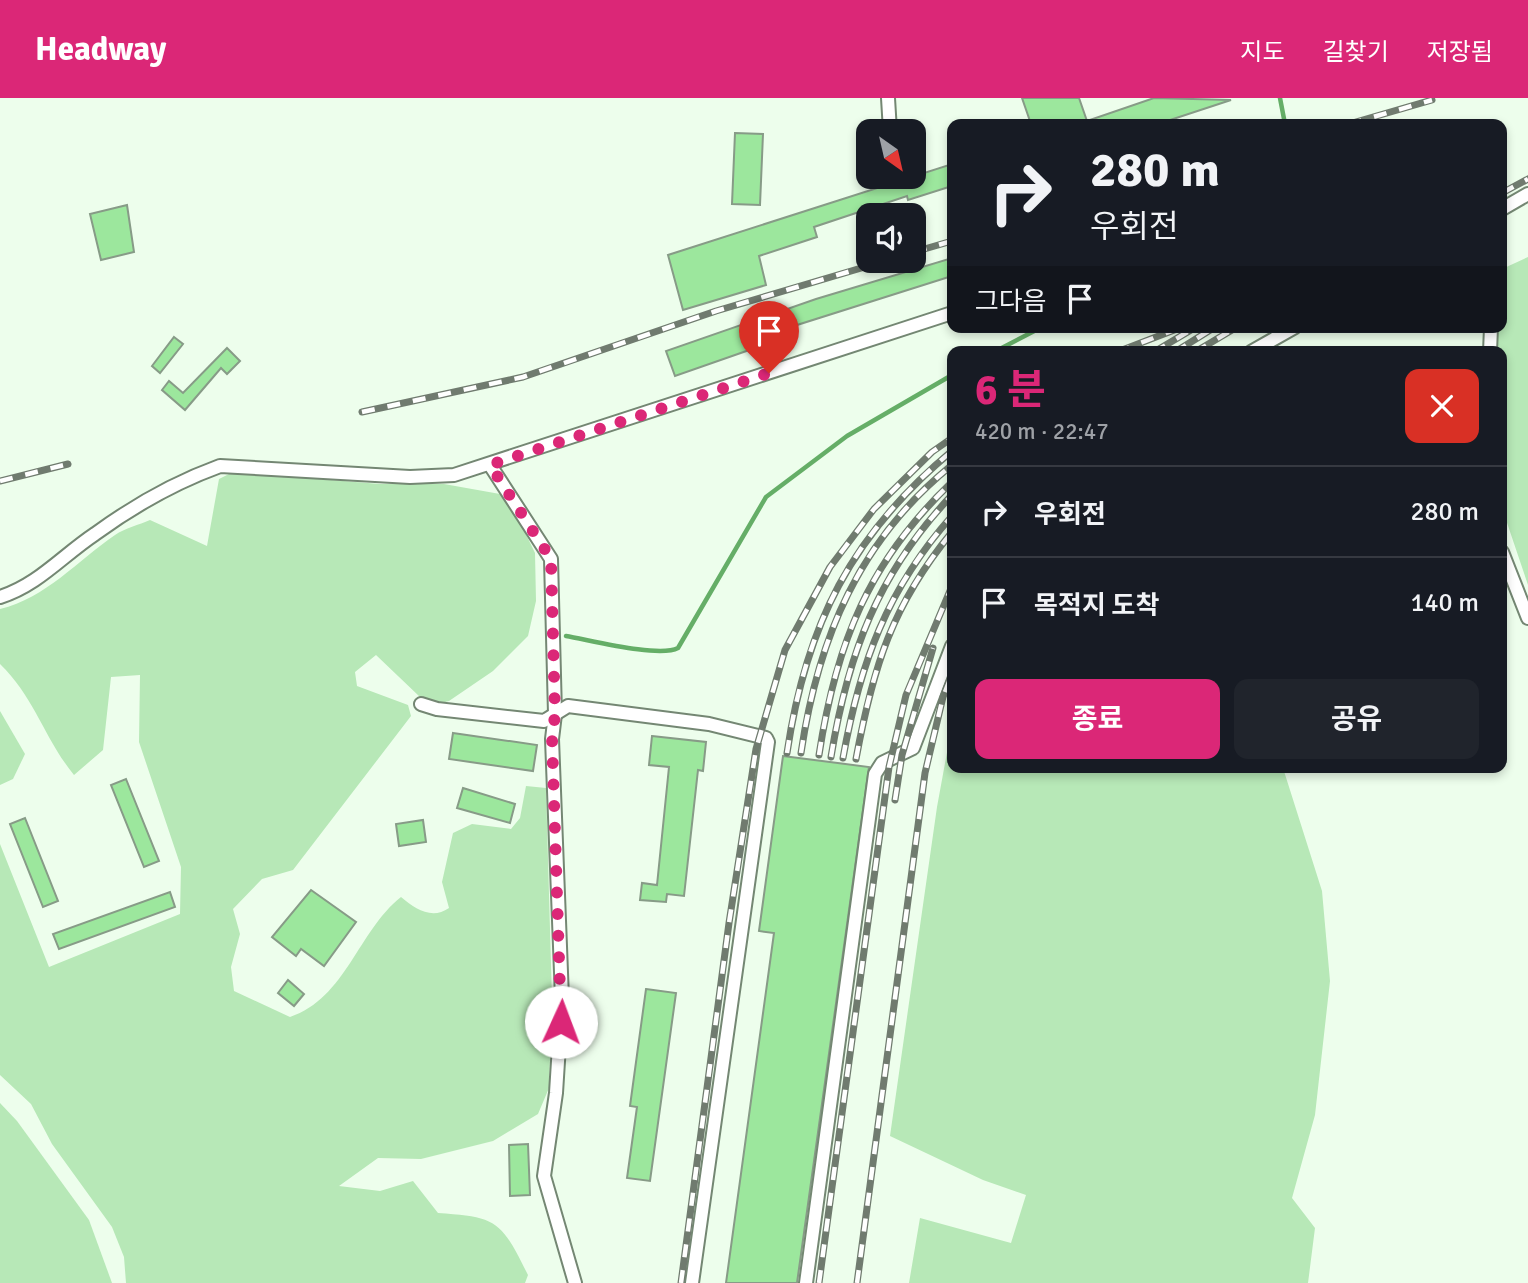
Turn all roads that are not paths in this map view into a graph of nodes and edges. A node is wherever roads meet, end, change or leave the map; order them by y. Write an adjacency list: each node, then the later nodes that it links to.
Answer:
1 (888, 98): 2 (street)
2 (889, 119)
3 (1528, 194): 4 (street)
4 (1507, 206)
5 (947, 315): 8 (street)
6 (1284, 333): 7 (street)
7 (1262, 346)
8 (490, 465): 10 (street); 14 (street)
9 (1507, 565): 11 (street)
10 (0, 597)
11 (1528, 618)
12 (947, 659): 17 (street)
13 (421, 704): 14 (street)
14 (555, 715): 15 (street); 16 (street)
15 (575, 1283)
16 (692, 1283)
17 (806, 1283)

